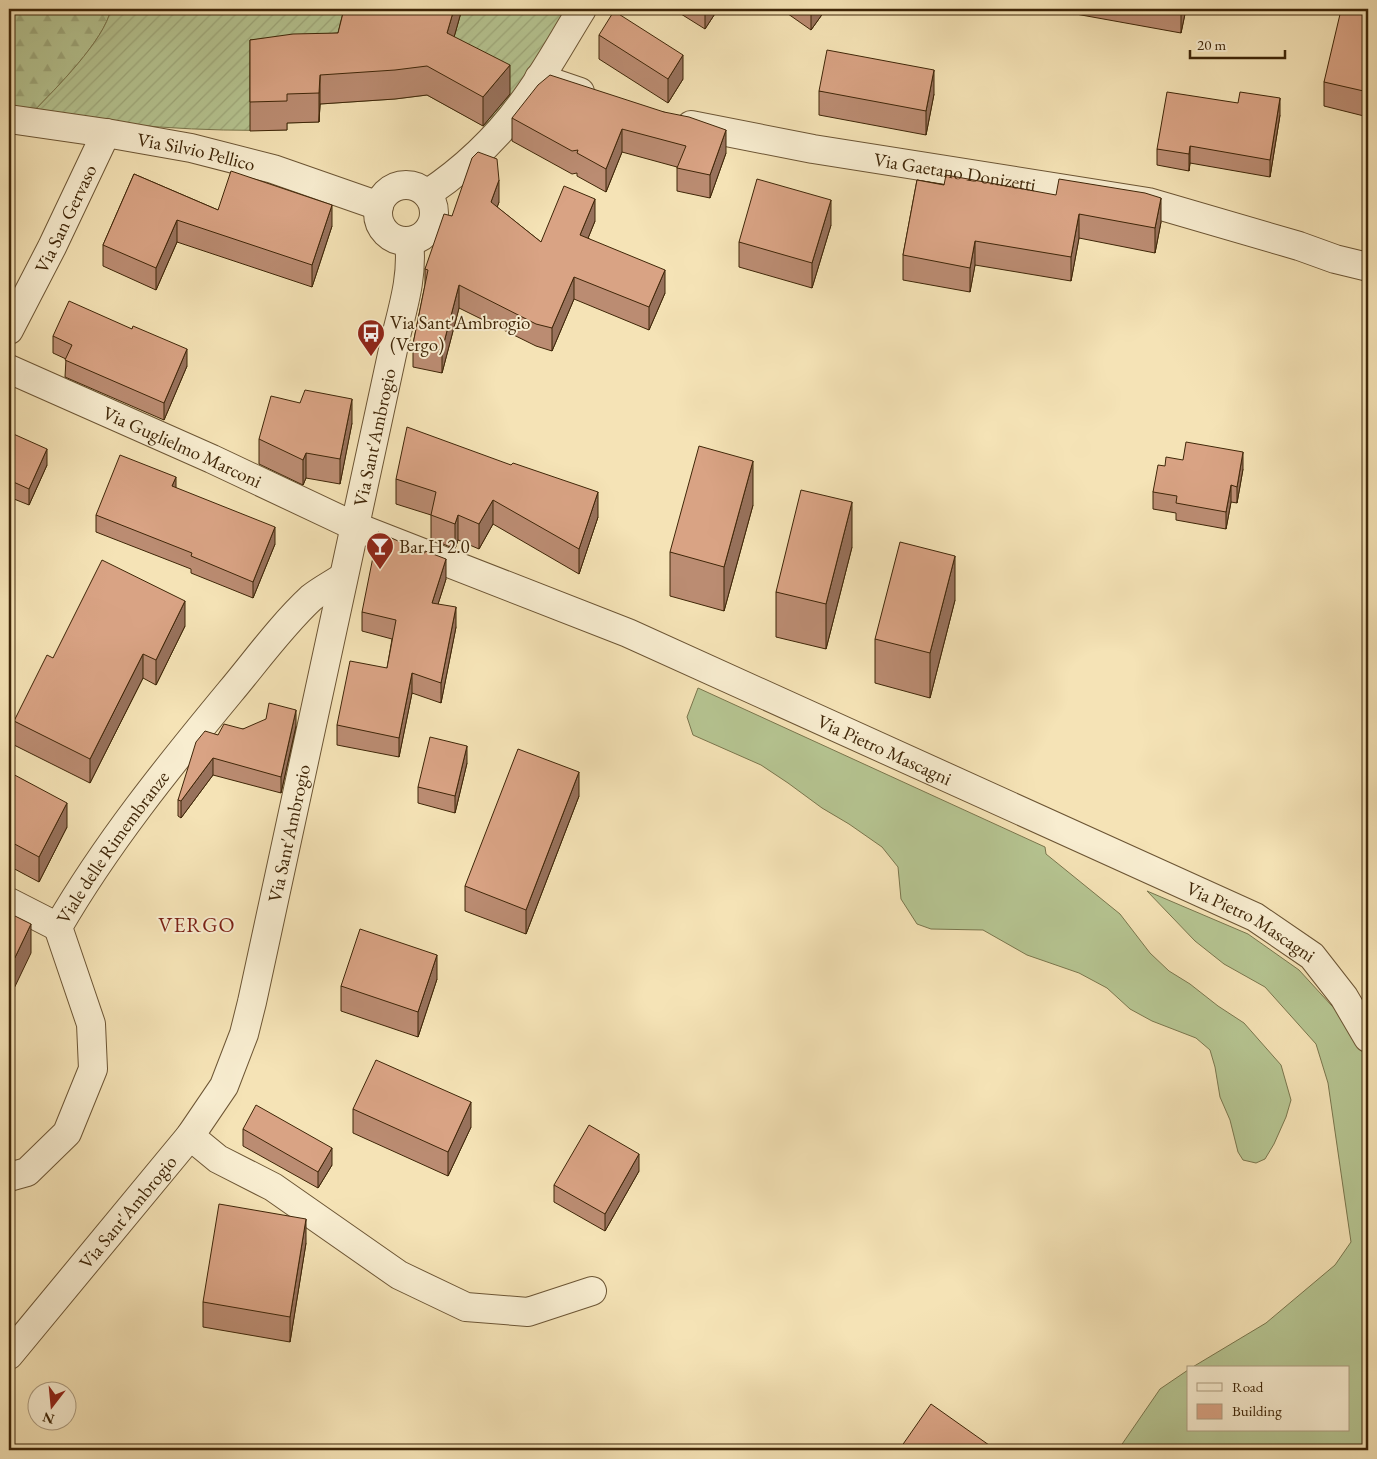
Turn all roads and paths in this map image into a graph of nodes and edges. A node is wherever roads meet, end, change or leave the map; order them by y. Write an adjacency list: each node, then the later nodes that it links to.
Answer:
1 (582, 9): 2 (street)
2 (539, 78): 3 (street); 7 (street)
3 (604, 99)
4 (9, 120): 6 (street, Via Silvio Pellico)
5 (669, 120): 10 (street, Via Gaetano Donizetti)
6 (106, 133): 8 (street, Via Silvio Pellico); 11 (street, Via San Gervaso)
7 (427, 194): 8 (street); 9 (street)
8 (379, 206): 9 (street)
9 (409, 241): 13 (street, Via Sant'Ambrogio)
10 (1368, 267)
11 (9, 330)
12 (9, 369): 13 (street, Via Guglielmo Marconi)
13 (354, 526): 14 (street, Via Sant'Ambrogio); 17 (street, Via Pietro Mascagni)
14 (343, 577): 16 (street, Viale delle Rimembranze); 18 (street, Via Sant'Ambrogio)
15 (9, 902): 16 (street)
16 (58, 927): 19 (street, Viale delle Rimembranze)
17 (1368, 1038)
18 (190, 1136): 20 (street); 21 (street, Via Sant'Ambrogio)
19 (9, 1177)
20 (592, 1291)
21 (9, 1355)

